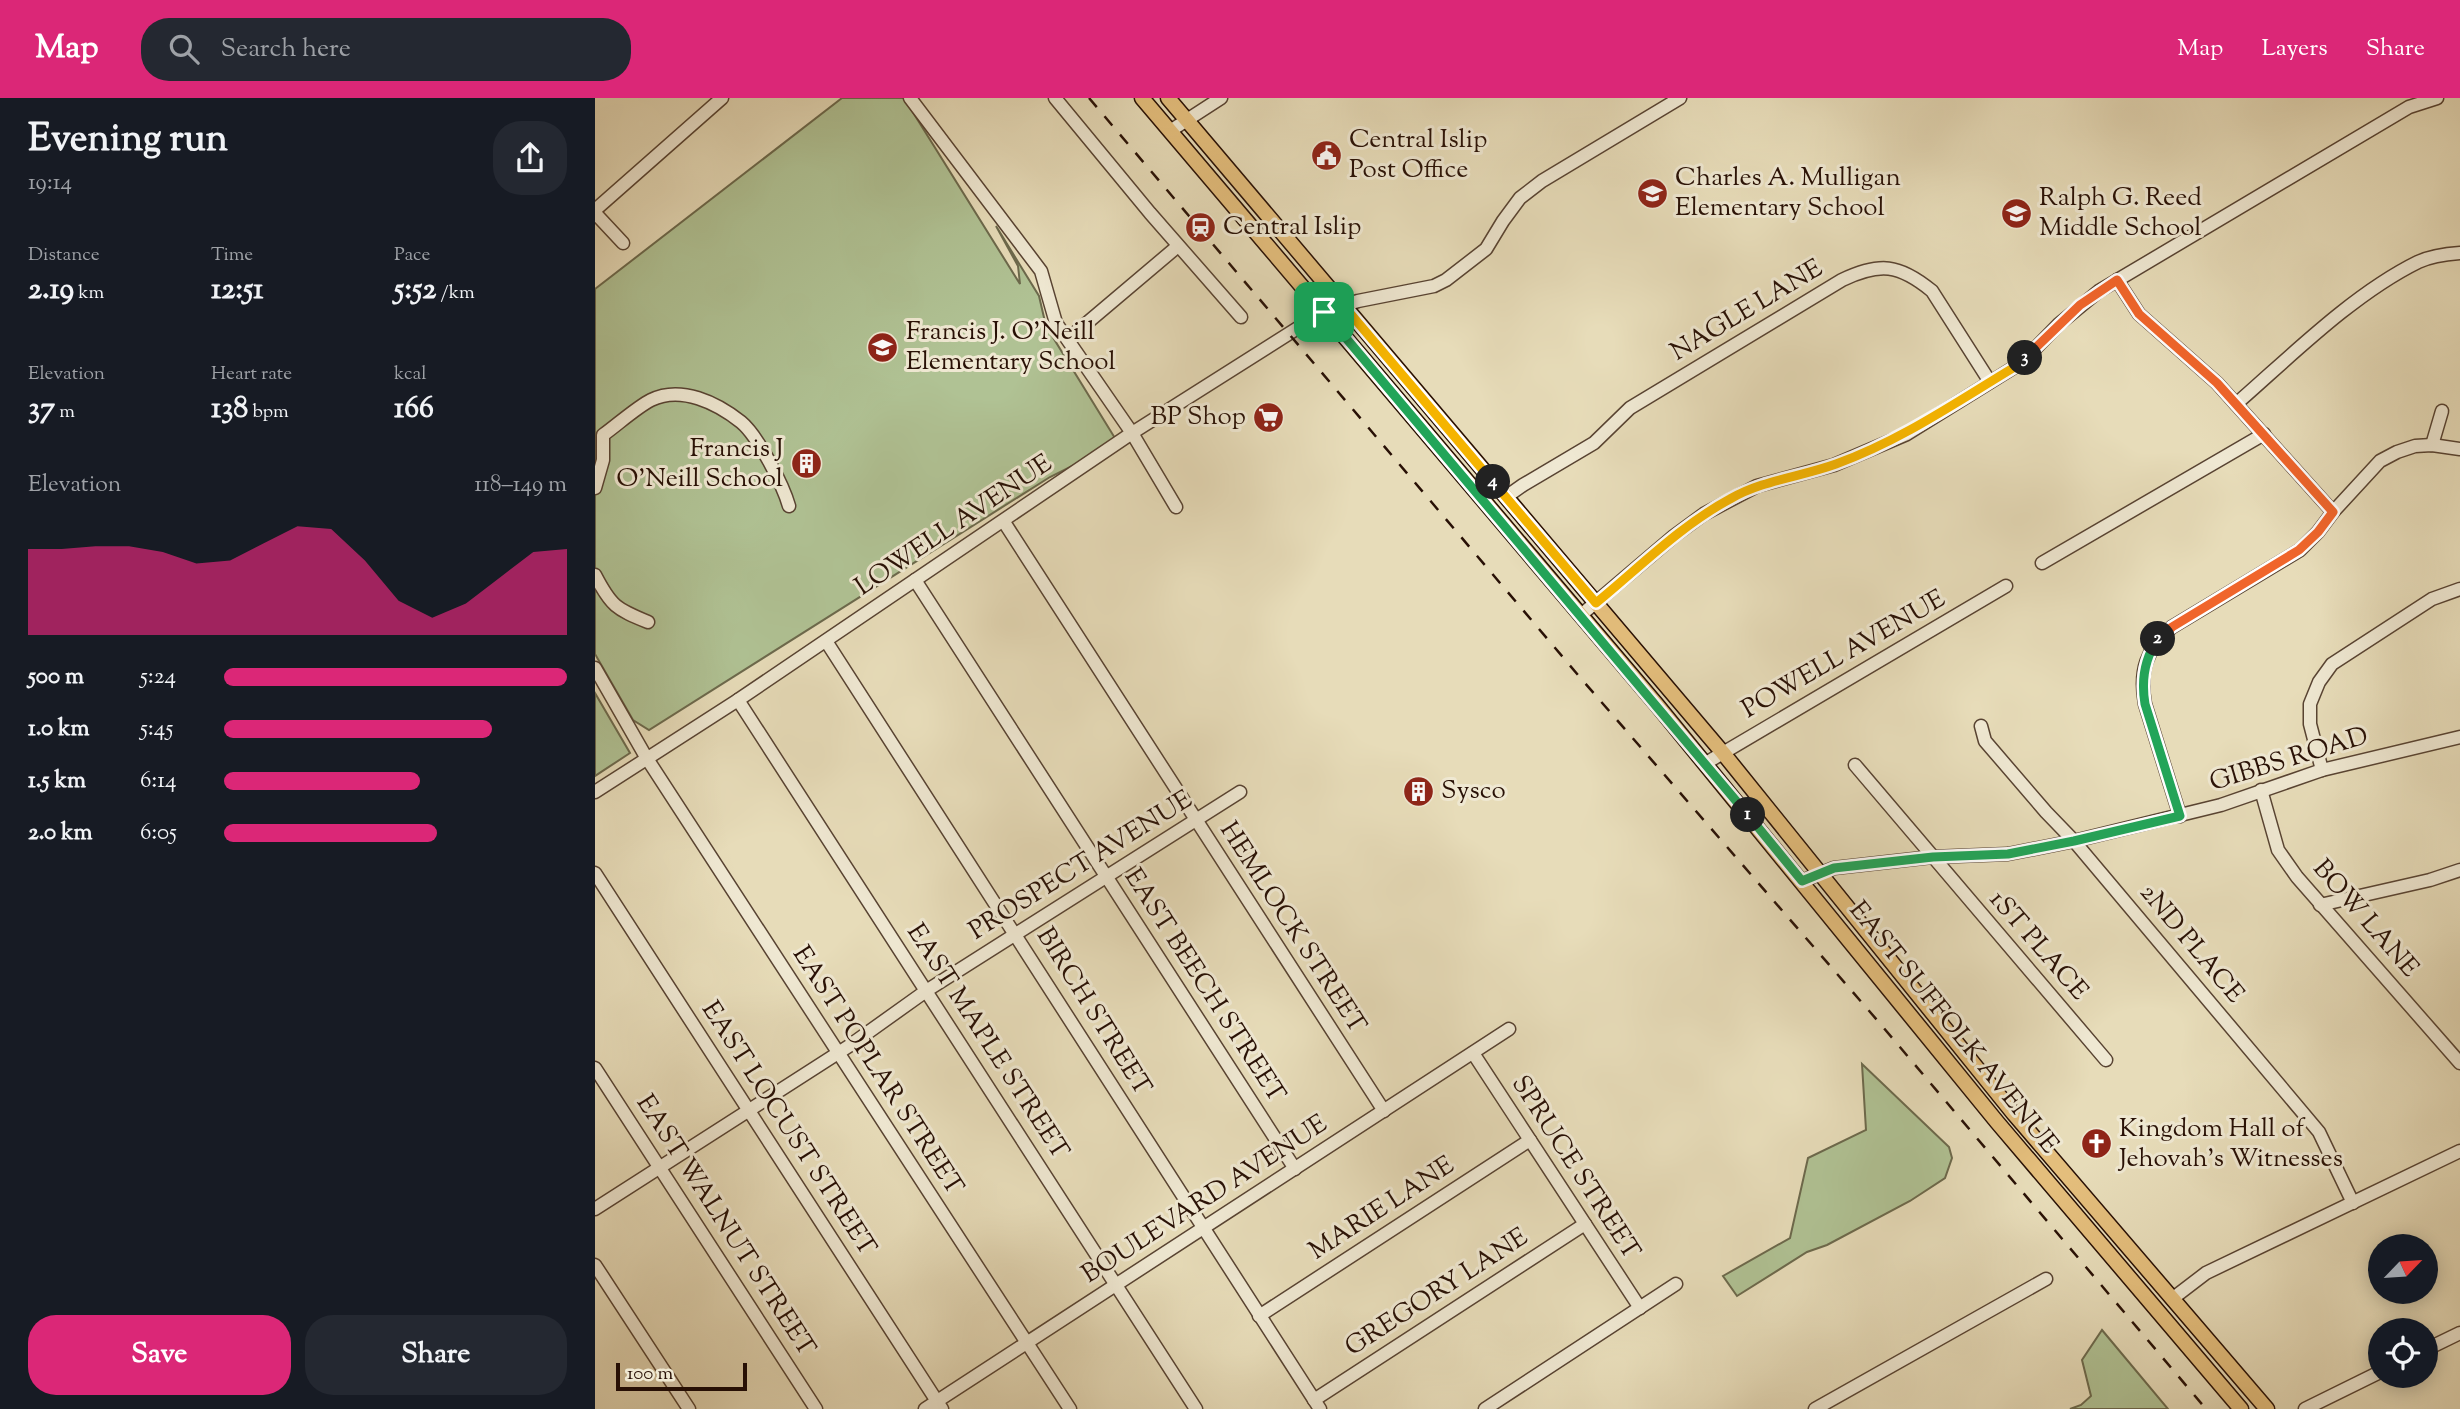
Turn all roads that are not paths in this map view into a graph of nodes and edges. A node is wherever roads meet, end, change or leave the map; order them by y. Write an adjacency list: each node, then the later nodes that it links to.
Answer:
1 (722, 98): 11 (street)
2 (910, 98): 19 (street)
3 (1055, 98): 13 (street)
4 (1142, 98): 10 (main road, EAST SUFFOLK AVENUE)
5 (1168, 98): 9 (main road, EAST SUFFOLK AVENUE)
6 (1221, 98): 9 (street)
7 (1681, 98): 16 (street, LOWELL AVENUE)
8 (2437, 98): 15 (street)
9 (1186, 120): 10 (street); 16 (main road, EAST SUFFOLK AVENUE)
10 (1170, 131): 17 (main road, EAST SUFFOLK AVENUE)
11 (595, 212): 12 (street)
12 (622, 243)
13 (1178, 246): 18 (street); 19 (street)
14 (2460, 253): 21 (street)
15 (2117, 280): 20 (street); 21 (street)
16 (1343, 305): 17 (street, LOWELL AVENUE); 28 (main road, EAST SUFFOLK AVENUE)
17 (1324, 312): 23 (street, LOWELL AVENUE); 39 (main road, EAST SUFFOLK AVENUE)
18 (1241, 317)
19 (1068, 339): 23 (street)
20 (1990, 382): 28 (street, NAGLE LANE); 38 (street)
21 (2236, 404): 24 (street)
22 (2442, 411): 25 (street)
23 (1132, 433): 30 (street); 32 (street, LOWELL AVENUE)
24 (2264, 434): 31 (street); 33 (street)
25 (2433, 445): 26 (street); 31 (street)
26 (2460, 449)
27 (595, 488): 29 (street)
28 (1506, 498): 38 (main road, EAST SUFFOLK AVENUE)
29 (789, 506)
30 (1176, 507)
31 (2333, 512): 54 (street)
32 (1004, 522): 35 (street, LOWELL AVENUE); 55 (street, HEMLOCK STREET)
33 (2042, 563)
34 (595, 575): 40 (street)
35 (915, 580): 41 (street, LOWELL AVENUE); 61 (street, EAST BEECH STREET)
36 (2006, 586): 46 (street, POWELL AVENUE)
37 (2460, 589): 50 (street)
38 (1596, 603): 39 (street); 46 (main road, EAST SUFFOLK AVENUE)
39 (1581, 615): 48 (main road, EAST SUFFOLK AVENUE)
40 (648, 622)
41 (826, 641): 43 (street, LOWELL AVENUE); 64 (street, BIRCH STREET)
42 (595, 668): 47 (street, EAST POPLAR STREET)
43 (738, 700): 47 (street, LOWELL AVENUE); 65 (street, EAST MAPLE STREET)
44 (1981, 726): 56 (street, 2ND PLACE)
45 (2460, 737): 50 (street, GIBBS ROAD)
46 (1723, 753): 48 (street, POWELL AVENUE); 58 (main road, EAST SUFFOLK AVENUE)
47 (646, 757): 52 (street, LOWELL AVENUE); 67 (street, EAST POPLAR STREET)
48 (1706, 763): 62 (main road, EAST SUFFOLK AVENUE)
49 (1855, 765): 57 (street, 1ST PLACE)
50 (2322, 770): 51 (street, GIBBS ROAD)
51 (2261, 790): 54 (street, GIBBS ROAD); 63 (street, BOW LANE)
52 (595, 792)
53 (1240, 792): 55 (street, PROSPECT AVENUE)
54 (2180, 816): 56 (street, GIBBS ROAD)
55 (1196, 820): 61 (street, PROSPECT AVENUE); 73 (street, HEMLOCK STREET)
56 (2074, 841): 57 (street, GIBBS ROAD); 78 (street, 2ND PLACE)
57 (1933, 857): 58 (street, GIBBS ROAD); 69 (street, 1ST PLACE)
58 (1819, 872): 62 (street, GIBBS ROAD); 86 (main road, EAST SUFFOLK AVENUE)
59 (2459, 872): 63 (street)
60 (595, 873): 72 (street, EAST LOCUST STREET)
61 (1108, 877): 64 (street, PROSPECT AVENUE); 77 (street, EAST BEECH STREET)
62 (1802, 881): 102 (main road, EAST SUFFOLK AVENUE)
63 (2320, 905): 70 (street, BOW LANE)
64 (1016, 934): 65 (street, PROSPECT AVENUE); 81 (street, BIRCH STREET)
65 (926, 991): 67 (street, PROSPECT AVENUE); 85 (street, EAST MAPLE STREET)
66 (1509, 1029): 68 (street, BOULEVARD AVENUE)
67 (839, 1052): 72 (street, PROSPECT AVENUE); 90 (street, EAST POPLAR STREET)
68 (1473, 1053): 73 (street, BOULEVARD AVENUE); 74 (street, SPRUCE STREET)
69 (2106, 1060)
70 (2460, 1063)
71 (595, 1068): 76 (street, EAST WALNUT STREET)
72 (748, 1110): 76 (street, PROSPECT AVENUE); 94 (street, EAST LOCUST STREET)
73 (1384, 1111): 77 (street, BOULEVARD AVENUE)
74 (1530, 1140): 80 (street, SPRUCE STREET); 88 (street, MARIE LANE)
75 (2460, 1151): 78 (street)
76 (660, 1167): 79 (street, PROSPECT AVENUE); 96 (street, EAST WALNUT STREET)
77 (1295, 1169): 81 (street, BOULEVARD AVENUE)
78 (2353, 1203): 86 (street)
79 (595, 1209)
80 (1585, 1224): 87 (street, SPRUCE STREET); 93 (street, GREGORY LANE)
81 (1204, 1228): 85 (street, BOULEVARD AVENUE); 88 (street, BIRCH STREET)
82 (595, 1265): 95 (street)
83 (2046, 1279): 101 (street)
84 (1676, 1284): 87 (street)
85 (1117, 1285): 90 (street, BOULEVARD AVENUE); 99 (street, EAST MAPLE STREET)
86 (2172, 1299): 103 (main road, EAST SUFFOLK AVENUE)
87 (1640, 1308): 100 (street)
88 (1259, 1316): 93 (street, BIRCH STREET)
89 (2460, 1332): 91 (street)
90 (1027, 1343): 94 (street, BOULEVARD AVENUE); 98 (street, EAST POPLAR STREET)
91 (2438, 1343)
92 (2368, 1378): 104 (street)
93 (1317, 1404)
94 (940, 1405): 97 (street, BOULEVARD AVENUE)
95 (689, 1409)
96 (816, 1409)
97 (925, 1409)
98 (1070, 1409)
99 (1196, 1409)
100 (1485, 1409)
101 (1815, 1409)
102 (2241, 1409)
103 (2267, 1409)
104 (2305, 1409)

